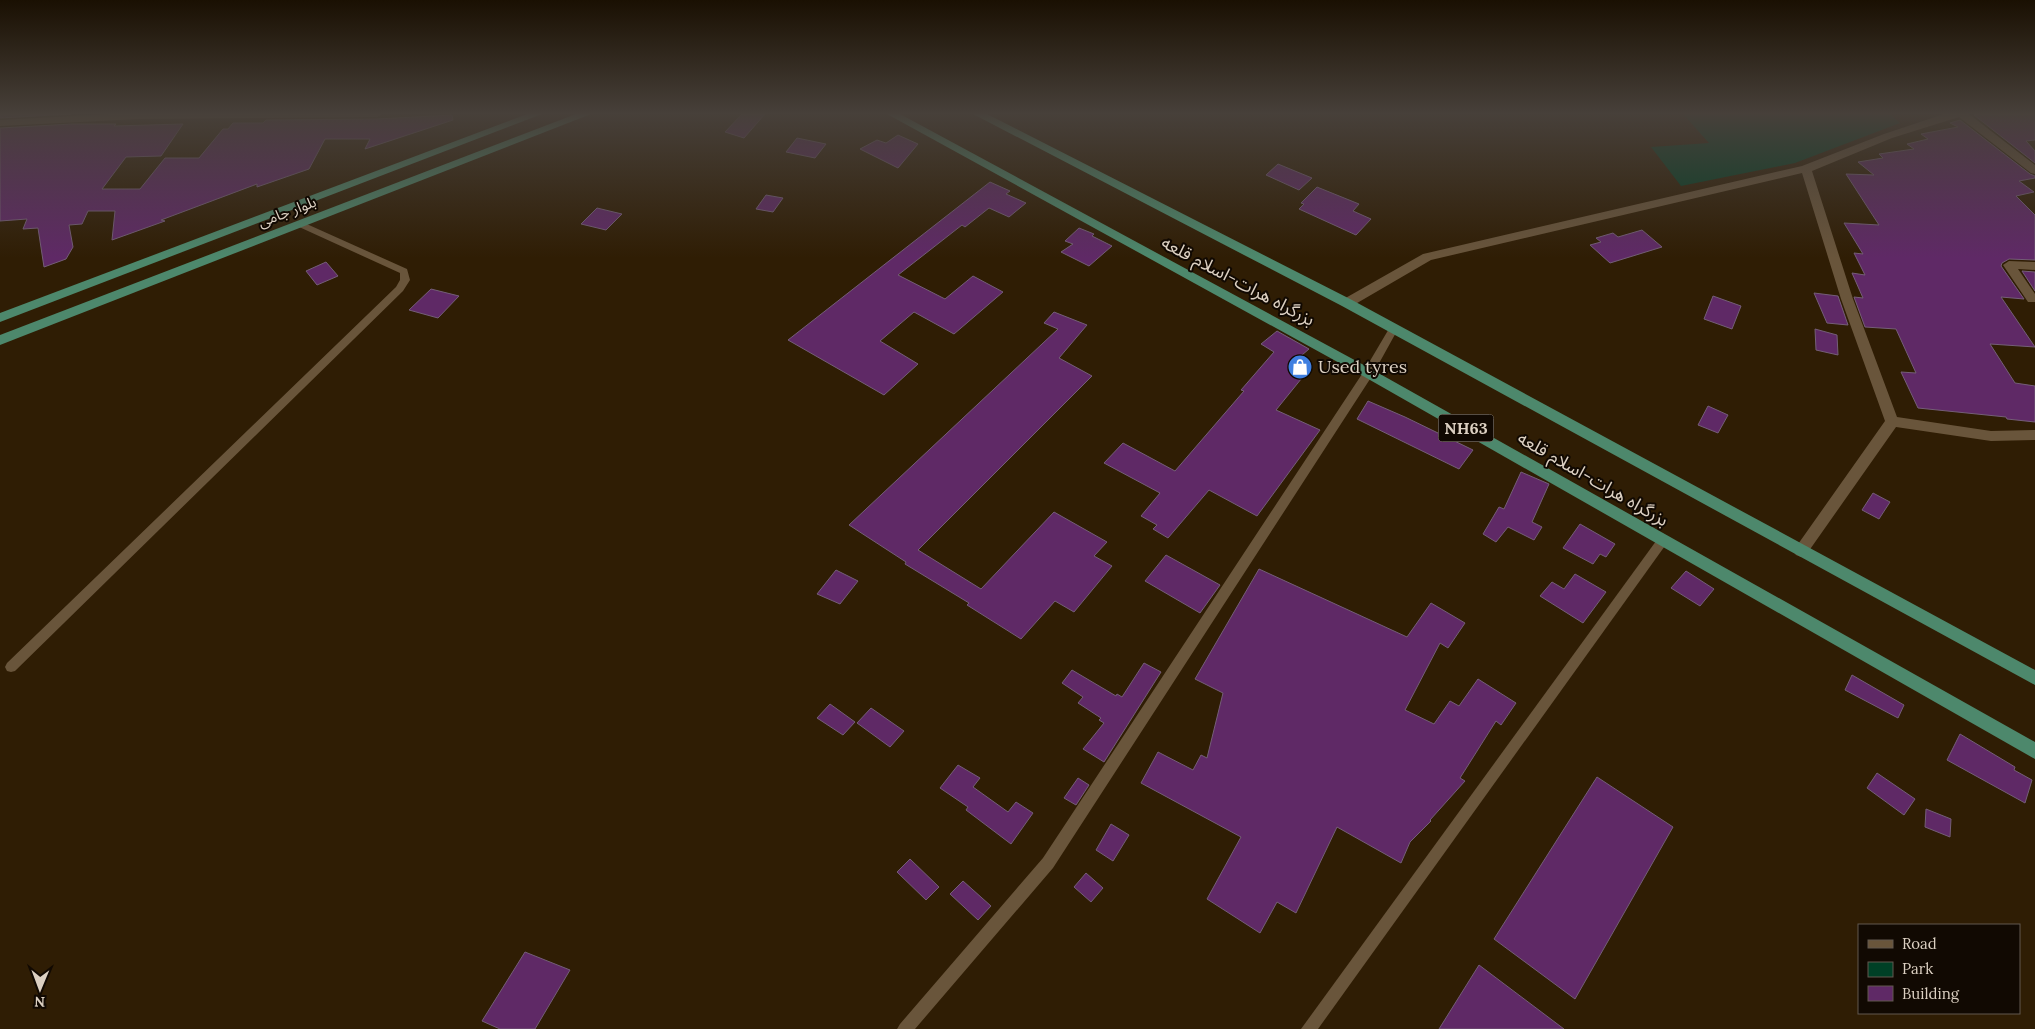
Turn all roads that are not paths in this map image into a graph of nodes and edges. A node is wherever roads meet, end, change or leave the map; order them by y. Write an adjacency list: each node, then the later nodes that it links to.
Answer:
1 (411, 162): 13 (highway, بلوار جامی)
2 (461, 162): 9 (highway, بلوار جامی)
3 (980, 162): 16 (highway, بزرگراه هرات-اسلام قلعه / NH63)
4 (1072, 162): 12 (highway, بزرگراه هرات-اسلام قلعه)
5 (1823, 162): 7 (street)
6 (2023, 162): 8 (street)
7 (1806, 169): 12 (street); 17 (street)
8 (2035, 171)
9 (300, 224): 15 (highway, بلوار جامی); 21 (lane)
10 (2035, 266): 11 (street)
11 (2032, 299)
12 (1347, 303): 14 (highway, بزرگراه هرات-اسلام قلعه)
13 (0, 318)
14 (1393, 329): 16 (lane); 20 (highway, بزرگراه هرات-اسلام قلعه)
15 (0, 340)
16 (1368, 373): 19 (highway, بزرگراه هرات-اسلام قلعه / NH63); 24 (lane)
17 (1892, 421): 18 (street); 20 (street)
18 (2035, 436)
19 (1663, 540): 23 (highway, بزرگراه هرات-اسلام قلعه / NH63); 25 (lane)
20 (1801, 551): 22 (highway, بزرگراه هرات-اسلام قلعه)
21 (11, 667)
22 (2035, 678)
23 (2035, 750)
24 (905, 1029)
25 (1309, 1029)

